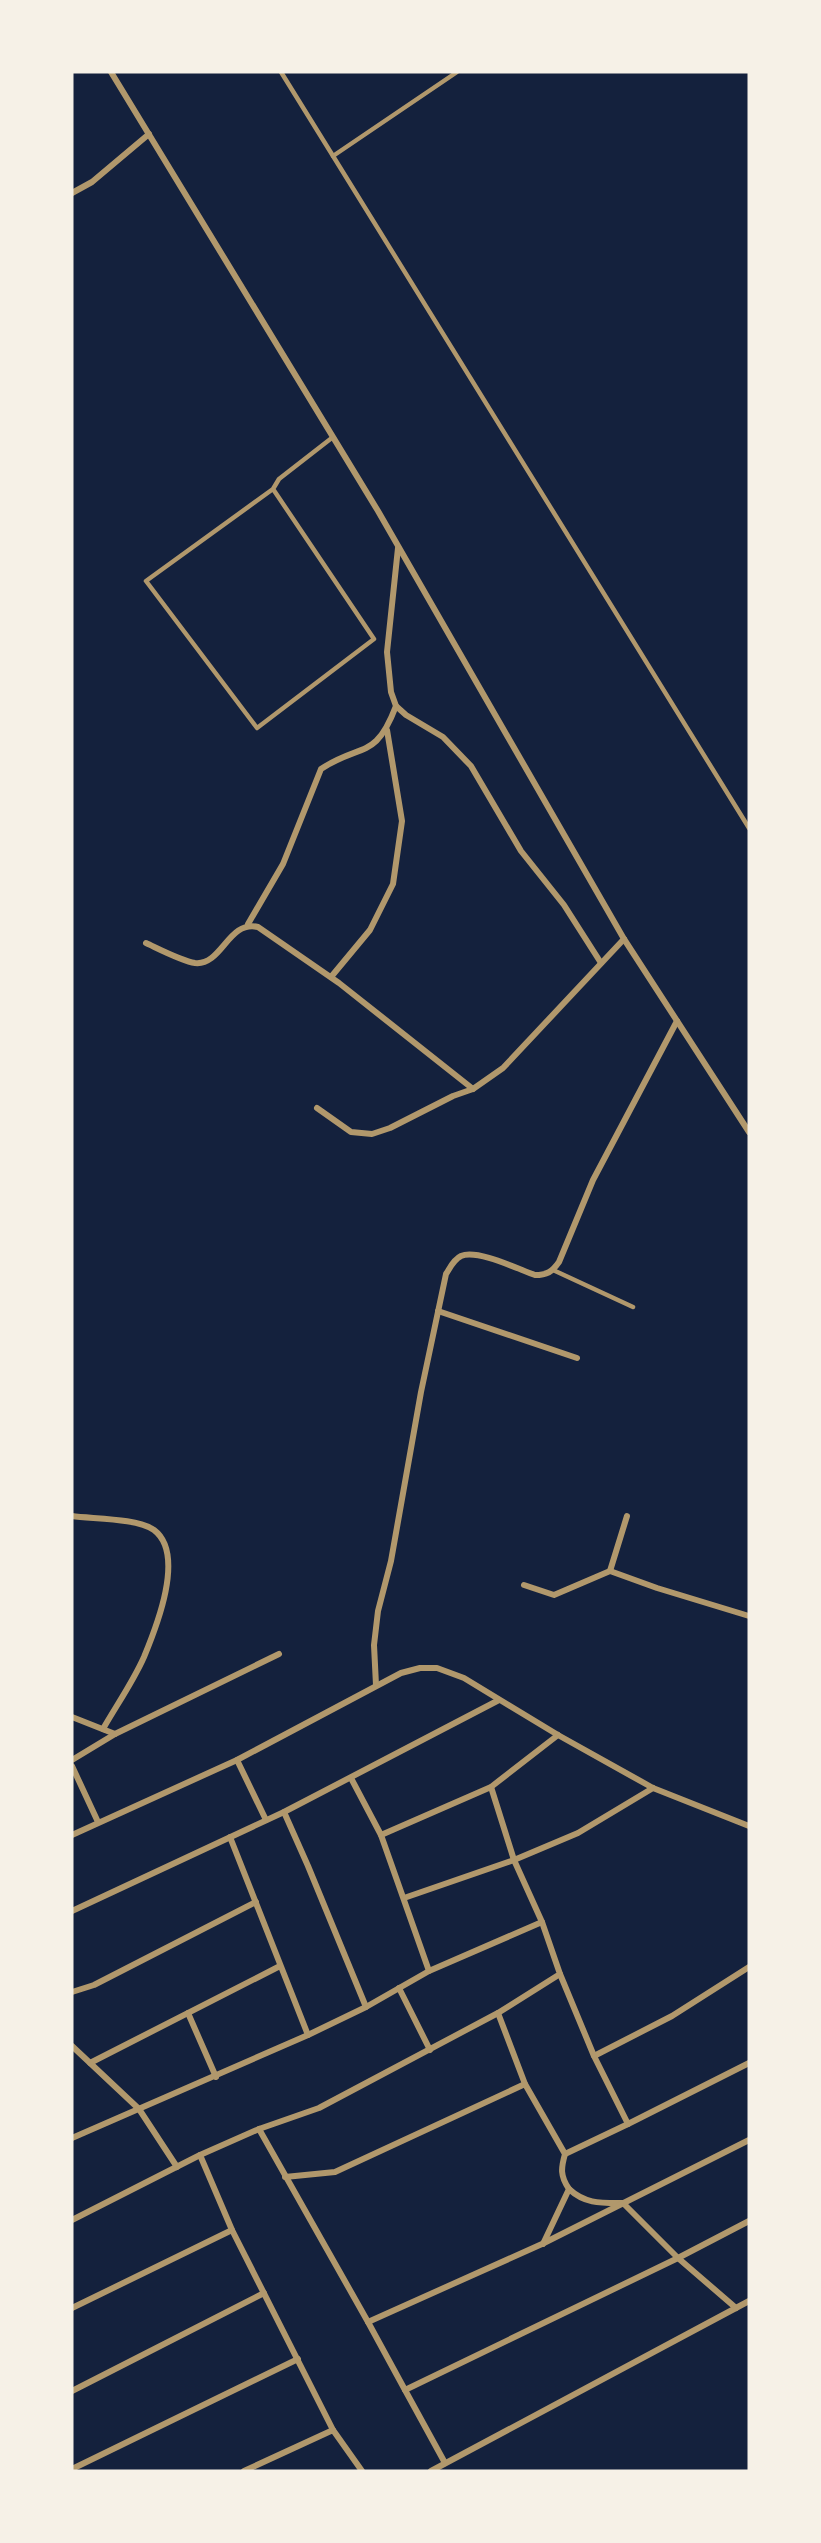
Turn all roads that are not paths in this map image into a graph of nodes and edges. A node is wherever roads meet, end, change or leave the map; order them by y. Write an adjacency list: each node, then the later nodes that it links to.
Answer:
1 (111, 72): 4 (street)
2 (280, 72): 5 (lane)
3 (457, 72): 5 (lane)
4 (149, 134): 6 (street); 7 (street)
5 (333, 156): 12 (lane)
6 (72, 193)
7 (333, 437): 8 (lane); 9 (street)
8 (273, 489): 8 (lane)
9 (398, 547): 10 (street); 14 (street)
10 (396, 706): 11 (street); 16 (street)
11 (387, 729): 13 (street); 17 (street)
12 (749, 828)
13 (248, 924): 15 (street); 17 (street)
14 (624, 939): 16 (street); 18 (street)
15 (146, 943)
16 (602, 963): 19 (street)
17 (331, 977): 19 (street)
18 (677, 1021): 21 (street); 22 (street)
19 (473, 1089): 20 (street)
20 (317, 1108)
21 (749, 1132)
22 (553, 1270): 23 (lane); 24 (street)
23 (633, 1307)
24 (438, 1311): 25 (street); 32 (street)
25 (577, 1358)
26 (72, 1516): 35 (street)
27 (627, 1516): 28 (street)
28 (610, 1571): 29 (street); 30 (street)
29 (524, 1585)
30 (749, 1616)
31 (279, 1654): 36 (street)
32 (376, 1685): 33 (street); 39 (street)
33 (499, 1700): 37 (street); 41 (street)
34 (72, 1717): 35 (street)
35 (103, 1729): 36 (street)
36 (115, 1734): 38 (street)
37 (558, 1735): 42 (street); 43 (street)
38 (72, 1760)
39 (237, 1760): 45 (street); 46 (street)
40 (72, 1766): 46 (street)
41 (351, 1778): 44 (street); 48 (street)
42 (491, 1787): 48 (street); 51 (street)
43 (653, 1788): 47 (street); 51 (street)
44 (284, 1812): 45 (street); 62 (street)
45 (266, 1820): 50 (street)
46 (98, 1822): 49 (street)
47 (749, 1826)
48 (381, 1834): 52 (street)
49 (72, 1835)
50 (230, 1838): 53 (street); 54 (street)
51 (514, 1860): 52 (street); 55 (street)
52 (405, 1898): 58 (street)
53 (256, 1902): 56 (street); 61 (street)
54 (72, 1911)
55 (542, 1922): 58 (street); 59 (street)
56 (279, 1966): 63 (street); 65 (street)
57 (749, 1968): 68 (street)
58 (429, 1971): 60 (street)
59 (560, 1974): 64 (street); 68 (street)
60 (399, 1988): 62 (street); 67 (street)
61 (72, 1992)
62 (366, 2007): 65 (street)
63 (188, 2013): 69 (street); 71 (street)
64 (498, 2013): 67 (street); 72 (street)
65 (308, 2035): 71 (street)
66 (73, 2048): 69 (street)
67 (430, 2050): 75 (street)
68 (594, 2056): 74 (street)
69 (90, 2063): 73 (street)
70 (749, 2063): 74 (street)
71 (216, 2077): 73 (street)
72 (525, 2084): 78 (street); 81 (street)
73 (139, 2109): 76 (street); 80 (street)
74 (628, 2124): 78 (street)
75 (259, 2129): 79 (street); 81 (street)
76 (72, 2138)
77 (749, 2140): 83 (street)
78 (565, 2154): 82 (street)
79 (200, 2155): 80 (street); 86 (street)
80 (177, 2167): 84 (street)
81 (285, 2177): 93 (street)
82 (568, 2189): 83 (street); 87 (street)
83 (623, 2204): 87 (street); 88 (street)
84 (72, 2220)
85 (749, 2221): 88 (street)
86 (232, 2230): 89 (street); 91 (street)
87 (542, 2244): 93 (street)
88 (678, 2259): 92 (street); 95 (street)
89 (264, 2293): 94 (street); 96 (street)
90 (749, 2301): 92 (street)
91 (72, 2308)
92 (736, 2308): 98 (street)
93 (368, 2322): 95 (street)
94 (298, 2359): 97 (street); 99 (street)
95 (405, 2390): 98 (street)
96 (72, 2391)
97 (333, 2430): 100 (street); 101 (street)
98 (446, 2463): 102 (street)
99 (72, 2469)
100 (244, 2471)
101 (362, 2471)
102 (431, 2471)

